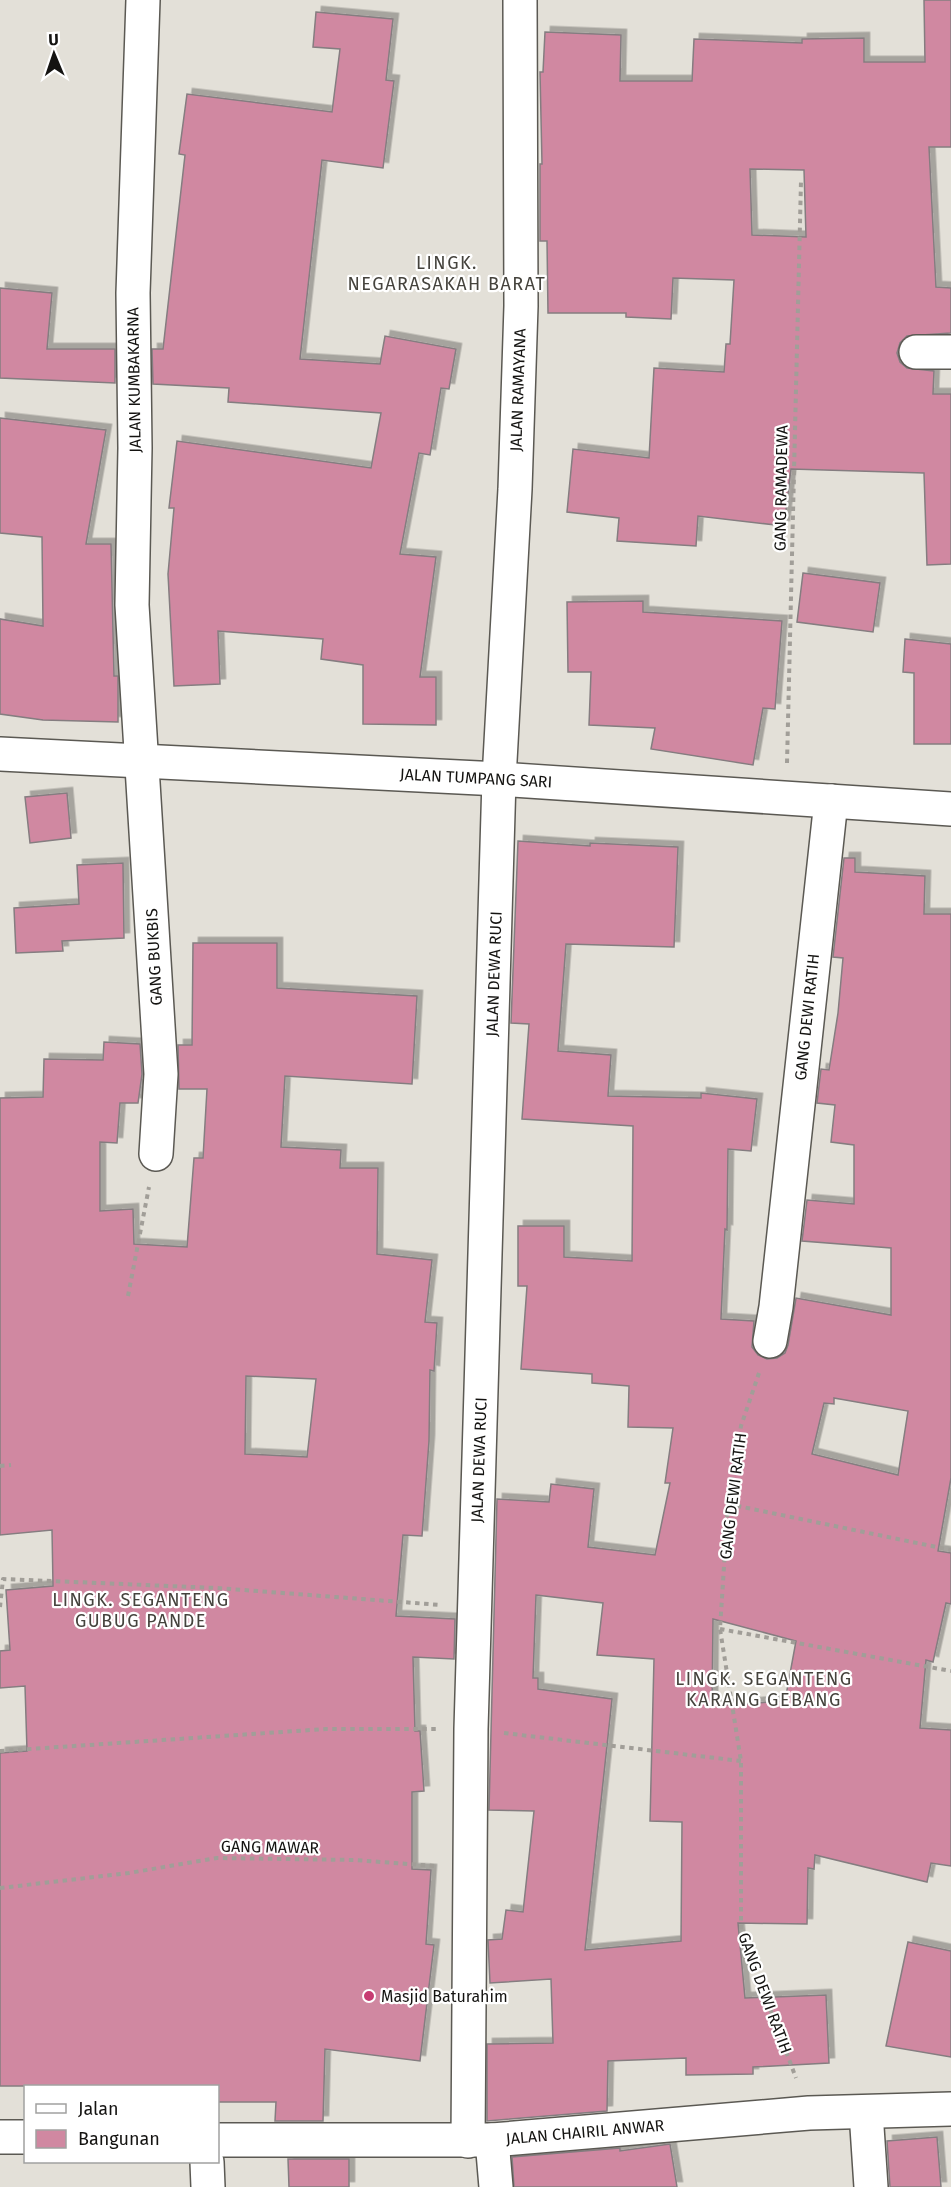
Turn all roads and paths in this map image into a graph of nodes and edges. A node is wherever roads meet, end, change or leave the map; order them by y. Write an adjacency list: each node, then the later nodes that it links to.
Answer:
1 (143, 0): 7 (street, JALAN KUMBAKARNA)
2 (520, 0): 8 (street, JALAN RAMAYANA)
3 (801, 180): 9 (path, GANG RAMADEWA)
4 (916, 352): 5 (street)
5 (951, 352)
6 (0, 754): 7 (street, JALAN TUMPANG SARI)
7 (143, 761): 8 (street, JALAN TUMPANG SARI); 12 (street, GANG BUKBIS)
8 (499, 779): 9 (street, JALAN TUMPANG SARI); 20 (street, JALAN DEWA RUCI)
9 (787, 797): 10 (street, JALAN TUMPANG SARI)
10 (831, 801): 11 (street, JALAN TUMPANG SARI); 14 (street, GANG DEWI RATIH)
11 (951, 809)
12 (156, 1154): 13 (path)
13 (128, 1296)
14 (770, 1341): 17 (path, GANG DEWI RATIH)
15 (11, 1465): 16 (path)
16 (0, 1466)
17 (728, 1504): 18 (path); 21 (path, GANG DEWI RATIH)
18 (951, 1550)
19 (0, 1607): 20 (path)
20 (475, 1608): 23 (street, JALAN DEWA RUCI)
21 (720, 1629): 22 (path); 25 (path, GANG DEWI RATIH)
22 (951, 1671)
23 (471, 1729): 24 (path); 25 (path); 26 (street, JALAN DEWA RUCI)
24 (0, 1751)
25 (741, 1761): 30 (path, GANG DEWI RATIH)
26 (470, 1873): 27 (path, GANG MAWAR); 34 (street, JALAN DEWA RUCI)
27 (0, 1888)
28 (951, 2109): 29 (street, JALAN CHAIRIL ANWAR)
29 (866, 2112): 30 (street, JALAN CHAIRIL ANWAR); 38 (street)
30 (809, 2113): 34 (street, JALAN CHAIRIL ANWAR)
31 (0, 2137): 32 (street)
32 (24, 2137)
33 (219, 2140): 34 (street, JALAN CHAIRIL ANWAR)
34 (480, 2140): 37 (street, JALAN DEWA RUCI)
35 (207, 2163): 36 (street)
36 (208, 2187)
37 (496, 2187)
38 (871, 2187)

